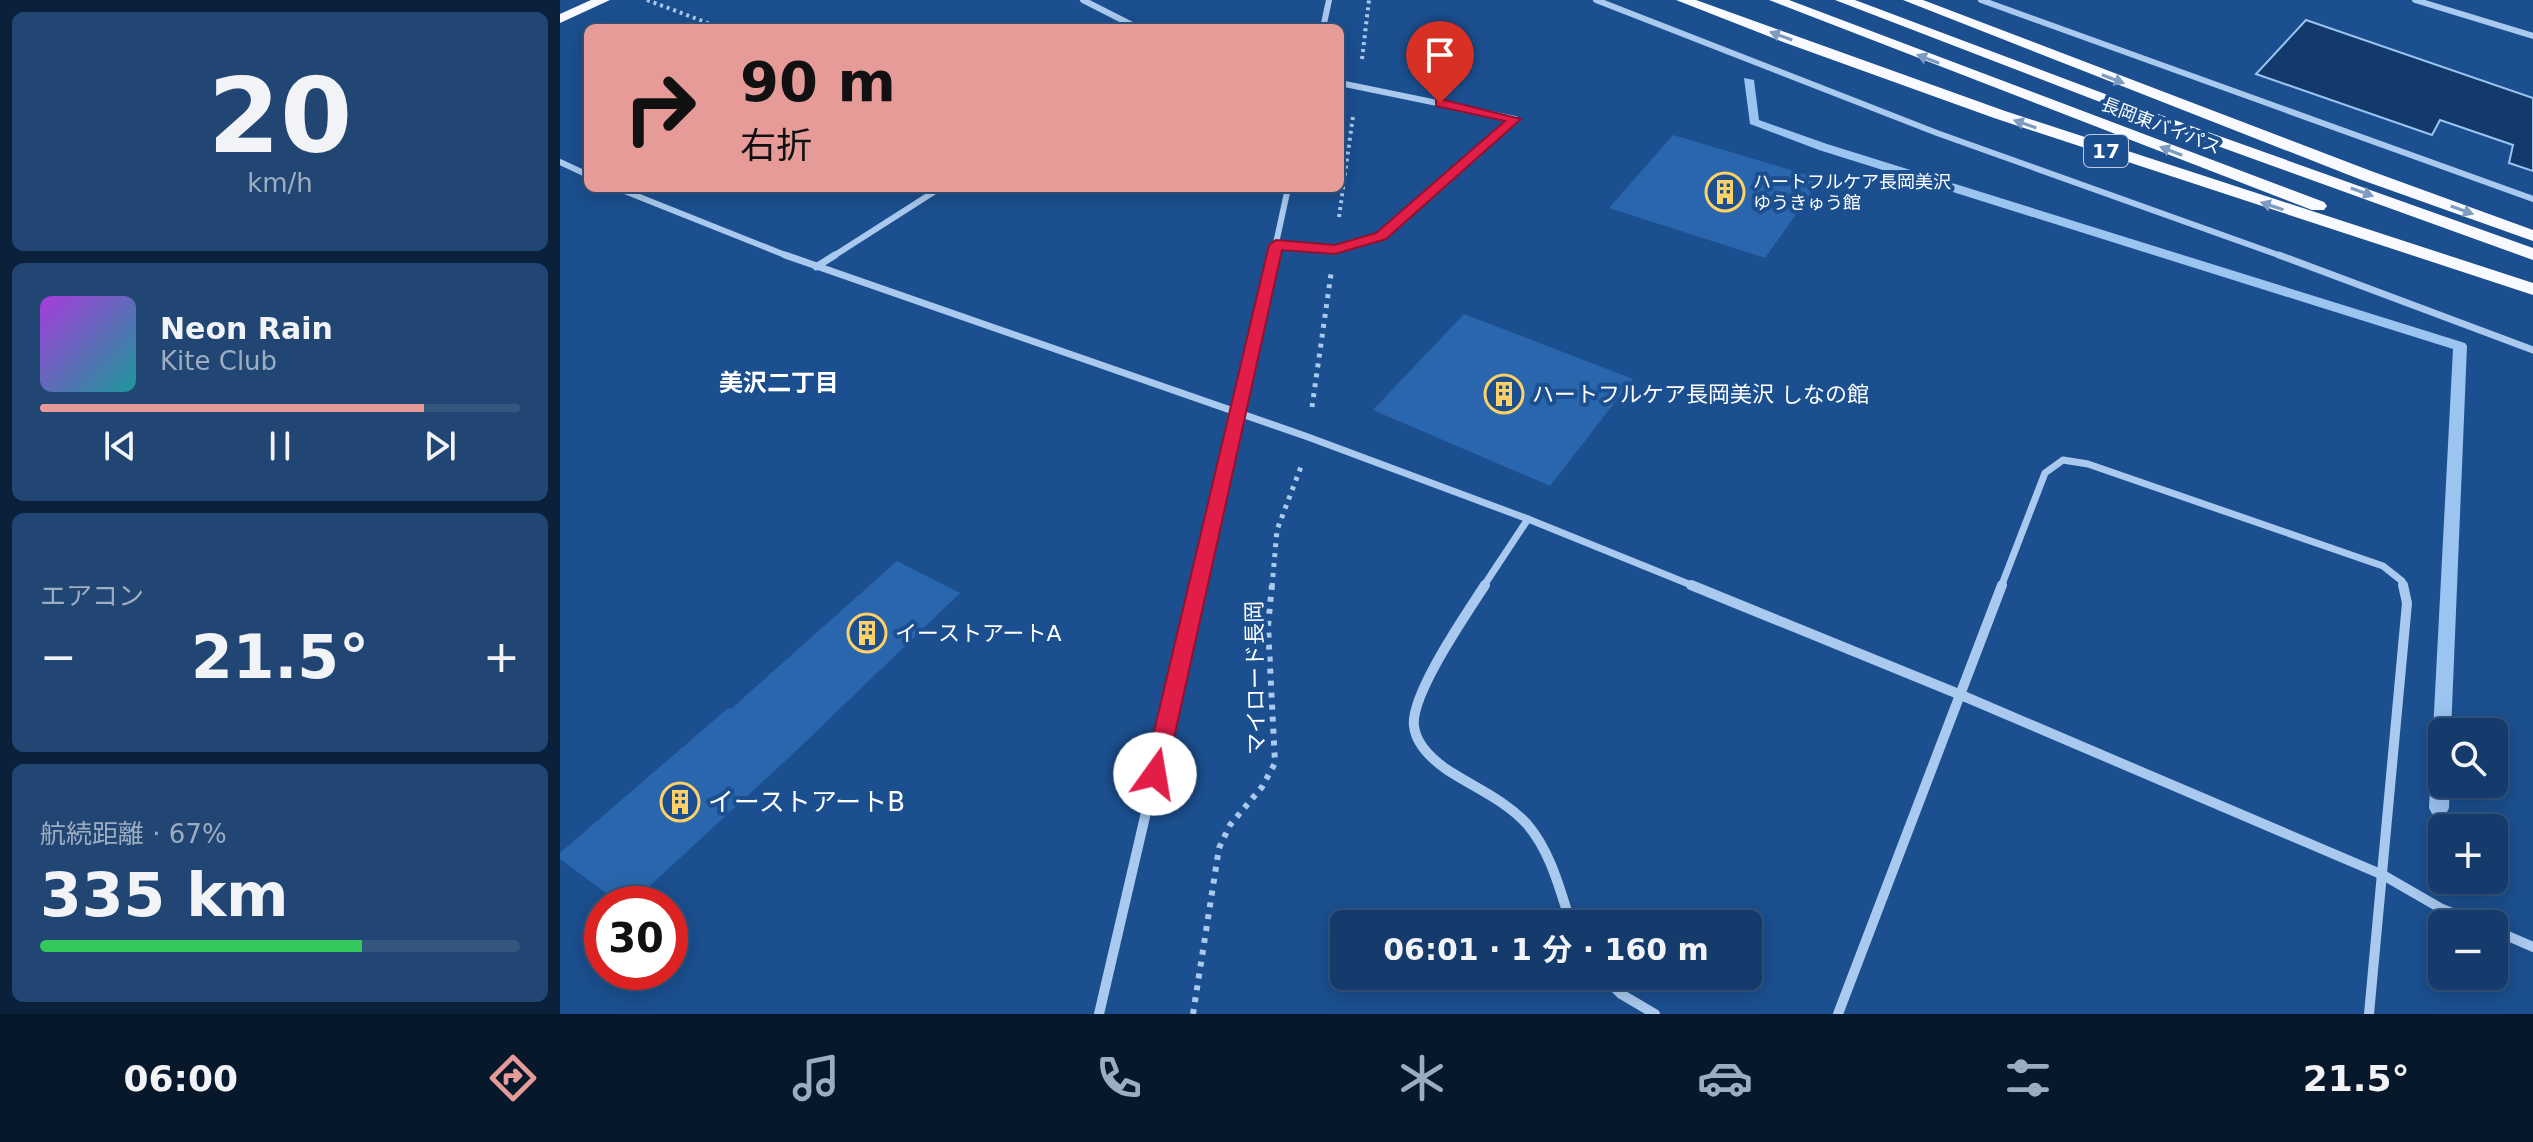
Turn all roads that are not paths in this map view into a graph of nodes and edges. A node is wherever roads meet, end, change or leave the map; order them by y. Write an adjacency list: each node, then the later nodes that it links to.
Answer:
1 (603, 0): 13 (highway)
2 (1083, 0): 14 (street)
3 (1329, 0): 15 (street)
4 (1596, 0): 30 (street)
5 (1683, 0): 29 (highway, 17, one-way to 5)
6 (1776, 0): 29 (highway, 長岡東バイパス / 17, one-way to 6)
7 (1842, 0): 27 (highway, 長岡東バイパス / 17, one-way to 27)
8 (1910, 0): 25 (highway, one-way to 25)
9 (1981, 0): 24 (street)
10 (2415, 0): 12 (street)
11 (2450, 0): 12 (street)
12 (2443, 9): 16 (street)
13 (560, 19)
14 (1130, 24)
15 (1324, 24)
16 (2533, 36)
17 (1344, 84): 18 (street)
18 (1515, 119): 26 (lane)
19 (560, 162): 20 (street)
20 (584, 173)
21 (627, 192): 28 (street)
22 (934, 192): 28 (street)
23 (1287, 192): 26 (street)
24 (2533, 199)
25 (2533, 236)
26 (1276, 245): 31 (street)
27 (2533, 254)
28 (816, 267): 31 (street)
29 (2533, 288)
30 (2533, 350)
31 (1239, 413): 32 (street); 40 (street)
32 (1528, 519): 33 (street); 35 (street)
33 (1961, 695): 34 (street); 34 (street); 42 (street)
34 (2383, 875): 36 (street); 43 (street)
35 (1566, 910)
36 (2444, 910)
37 (2508, 936): 38 (street)
38 (2533, 947)
39 (1617, 990): 41 (street)
40 (1099, 1014)
41 (1655, 1014)
42 (1838, 1014)
43 (2369, 1014)

